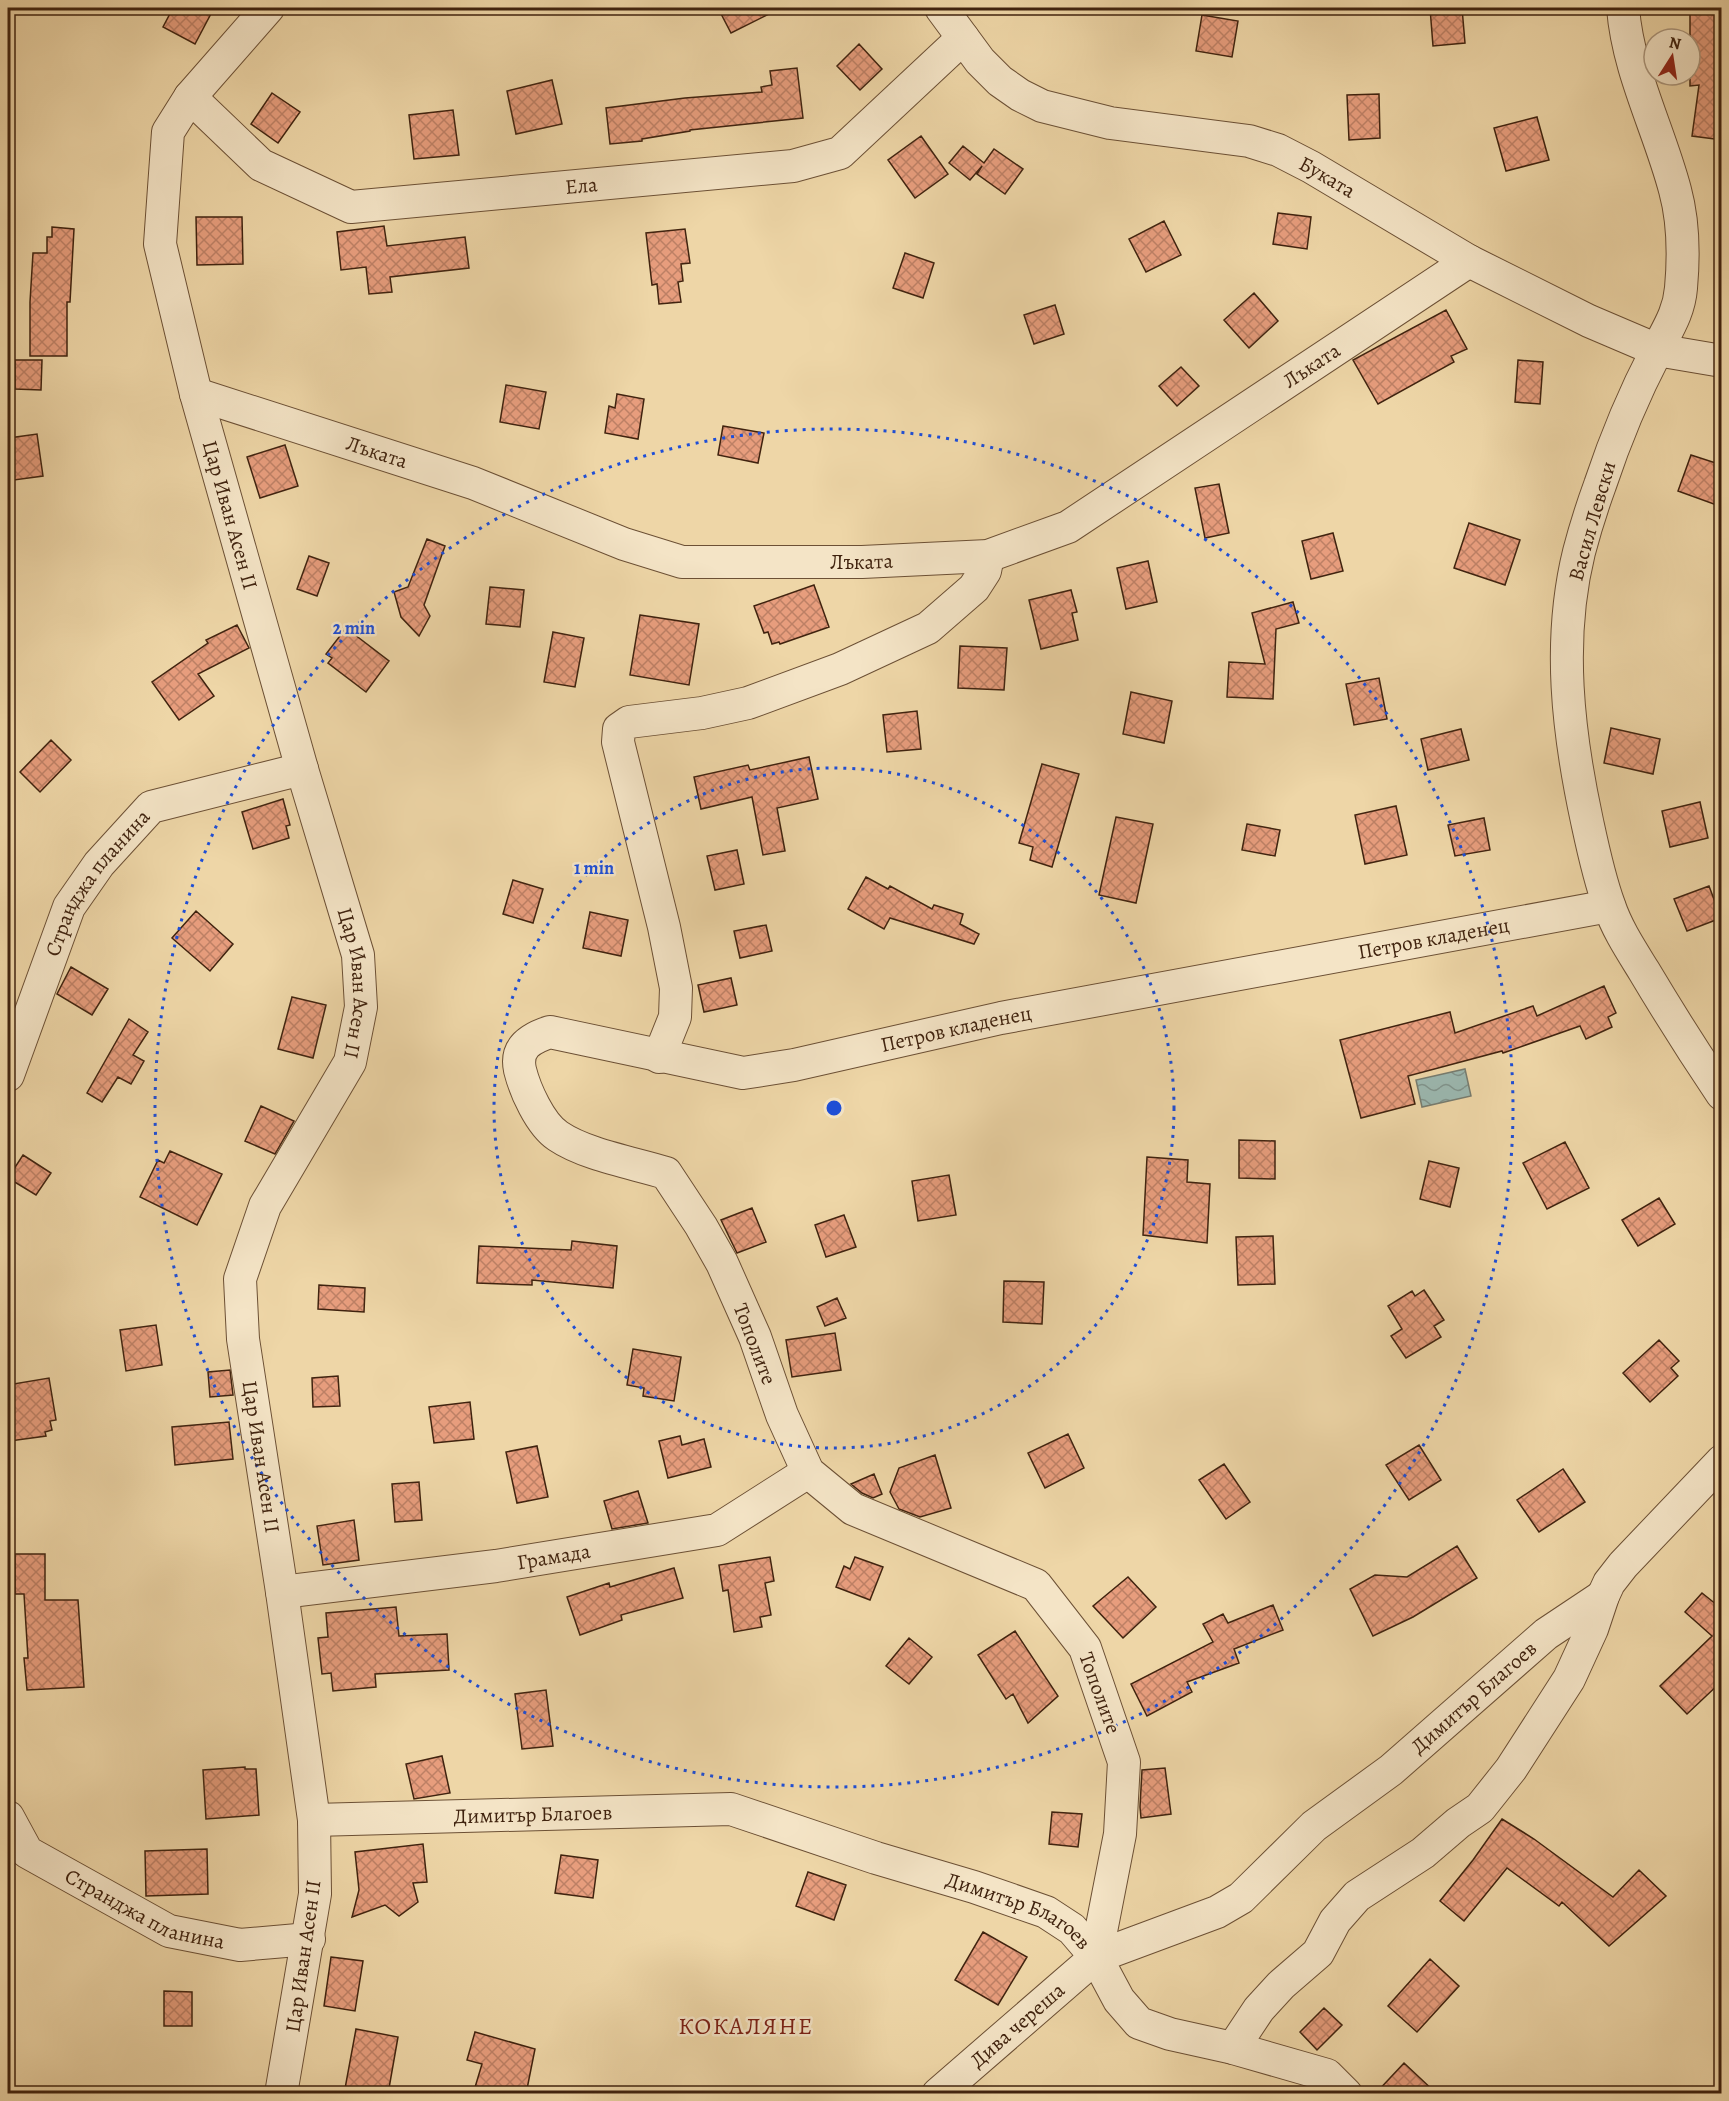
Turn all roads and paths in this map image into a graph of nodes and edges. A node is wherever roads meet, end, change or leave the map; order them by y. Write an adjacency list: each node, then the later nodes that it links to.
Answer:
1 (268, 8): 5 (street, Цар Иван Асен II)
2 (941, 8): 4 (street, Буката)
3 (1623, 8): 7 (street, Васил Левски)
4 (963, 38): 5 (street, Ела); 6 (street, Буката)
5 (190, 98): 9 (street, Цар Иван Асен II)
6 (1469, 261): 7 (street, Буката); 10 (street, Лъката)
7 (1657, 350): 8 (street, Буката); 12 (street, Васил Левски)
8 (1722, 361)
9 (196, 394): 10 (street, Лъката); 11 (street, Цар Иван Асен II)
10 (988, 556): 13 (street)
11 (302, 769): 14 (street, Странджа планина); 19 (street, Цар Иван Асен II)
12 (1609, 906): 13 (street, Петров кладенец); 15 (street, Васил Левски)
13 (659, 1057): 16 (street, Петров кладенец)
14 (8, 1075)
15 (1722, 1094)
16 (666, 1173): 18 (street, Тополите)
17 (1722, 1461): 20 (street, Димитър Благоев)
18 (808, 1472): 19 (street, Грамада); 24 (street, Тополите)
19 (282, 1592): 22 (street, Цар Иван Асен II)
20 (1603, 1596): 24 (street, Димитър Благоев); 25 (street, Димитър Благоев)
21 (8, 1817): 23 (street, Странджа планина)
22 (314, 1820): 23 (street, Цар Иван Асен II); 24 (street, Димитър Благоев)
23 (309, 1939): 26 (street, Цар Иван Асен II)
24 (1096, 1957): 25 (street); 27 (street, Дива череша)
25 (1233, 2048): 28 (street)
26 (281, 2094)
27 (938, 2094)
28 (1346, 2094)

